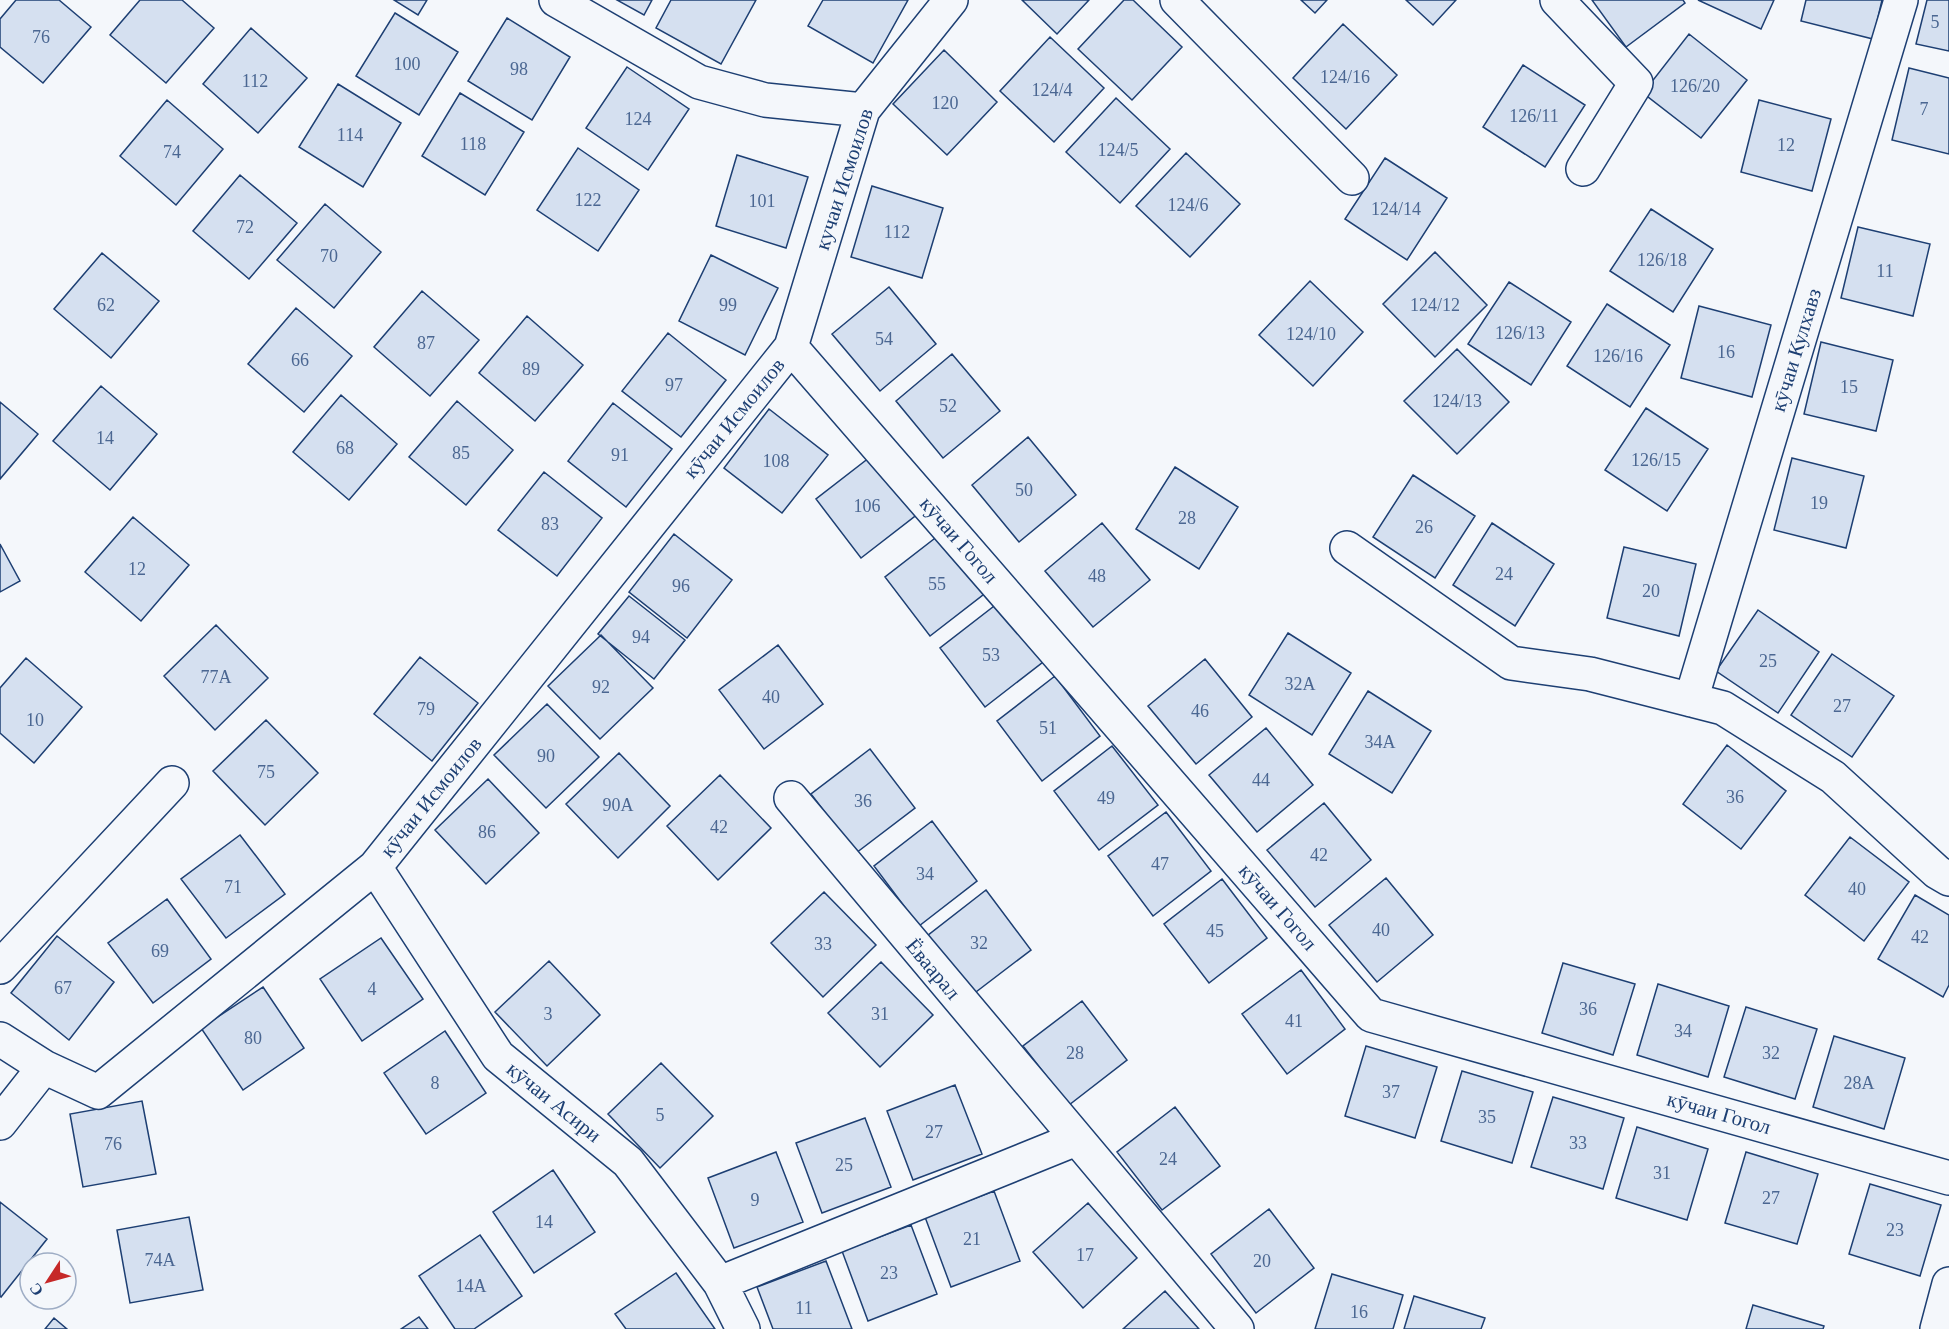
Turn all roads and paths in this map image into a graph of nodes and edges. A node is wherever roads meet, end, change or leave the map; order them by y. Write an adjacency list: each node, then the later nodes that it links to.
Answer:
1 (556, 0): 6 (street)
2 (951, 0): 6 (street, кучаи Исмоилов)
3 (1177, 0): 8 (street)
4 (1557, 0): 7 (street)
5 (1901, 0): 11 (street, кӯчаи Кулхавз)
6 (862, 110): 9 (street, кучаи Исмоилов)
7 (1582, 169)
8 (1352, 178)
9 (791, 347): 14 (street, кӯчаи Исмоилов); 21 (street, кӯчаи Гогол)
10 (1347, 548): 11 (street)
11 (1691, 700): 15 (street)
12 (172, 783): 16 (street)
13 (791, 798): 20 (street, Ёваарал)
14 (375, 867): 18 (street, кӯчаи Исмоилов); 22 (street, кӯчаи Асири)
15 (1949, 879)
16 (0, 966)
17 (0, 1039): 18 (street)
18 (44, 1067): 19 (street)
19 (0, 1123)
20 (1076, 1139): 22 (street); 25 (street, Ёваарал)
21 (1949, 1178)
22 (720, 1283): 24 (street, кӯчаи Асири)
23 (1949, 1284): 26 (street)
24 (743, 1329)
25 (1237, 1329)
26 (1937, 1329)

